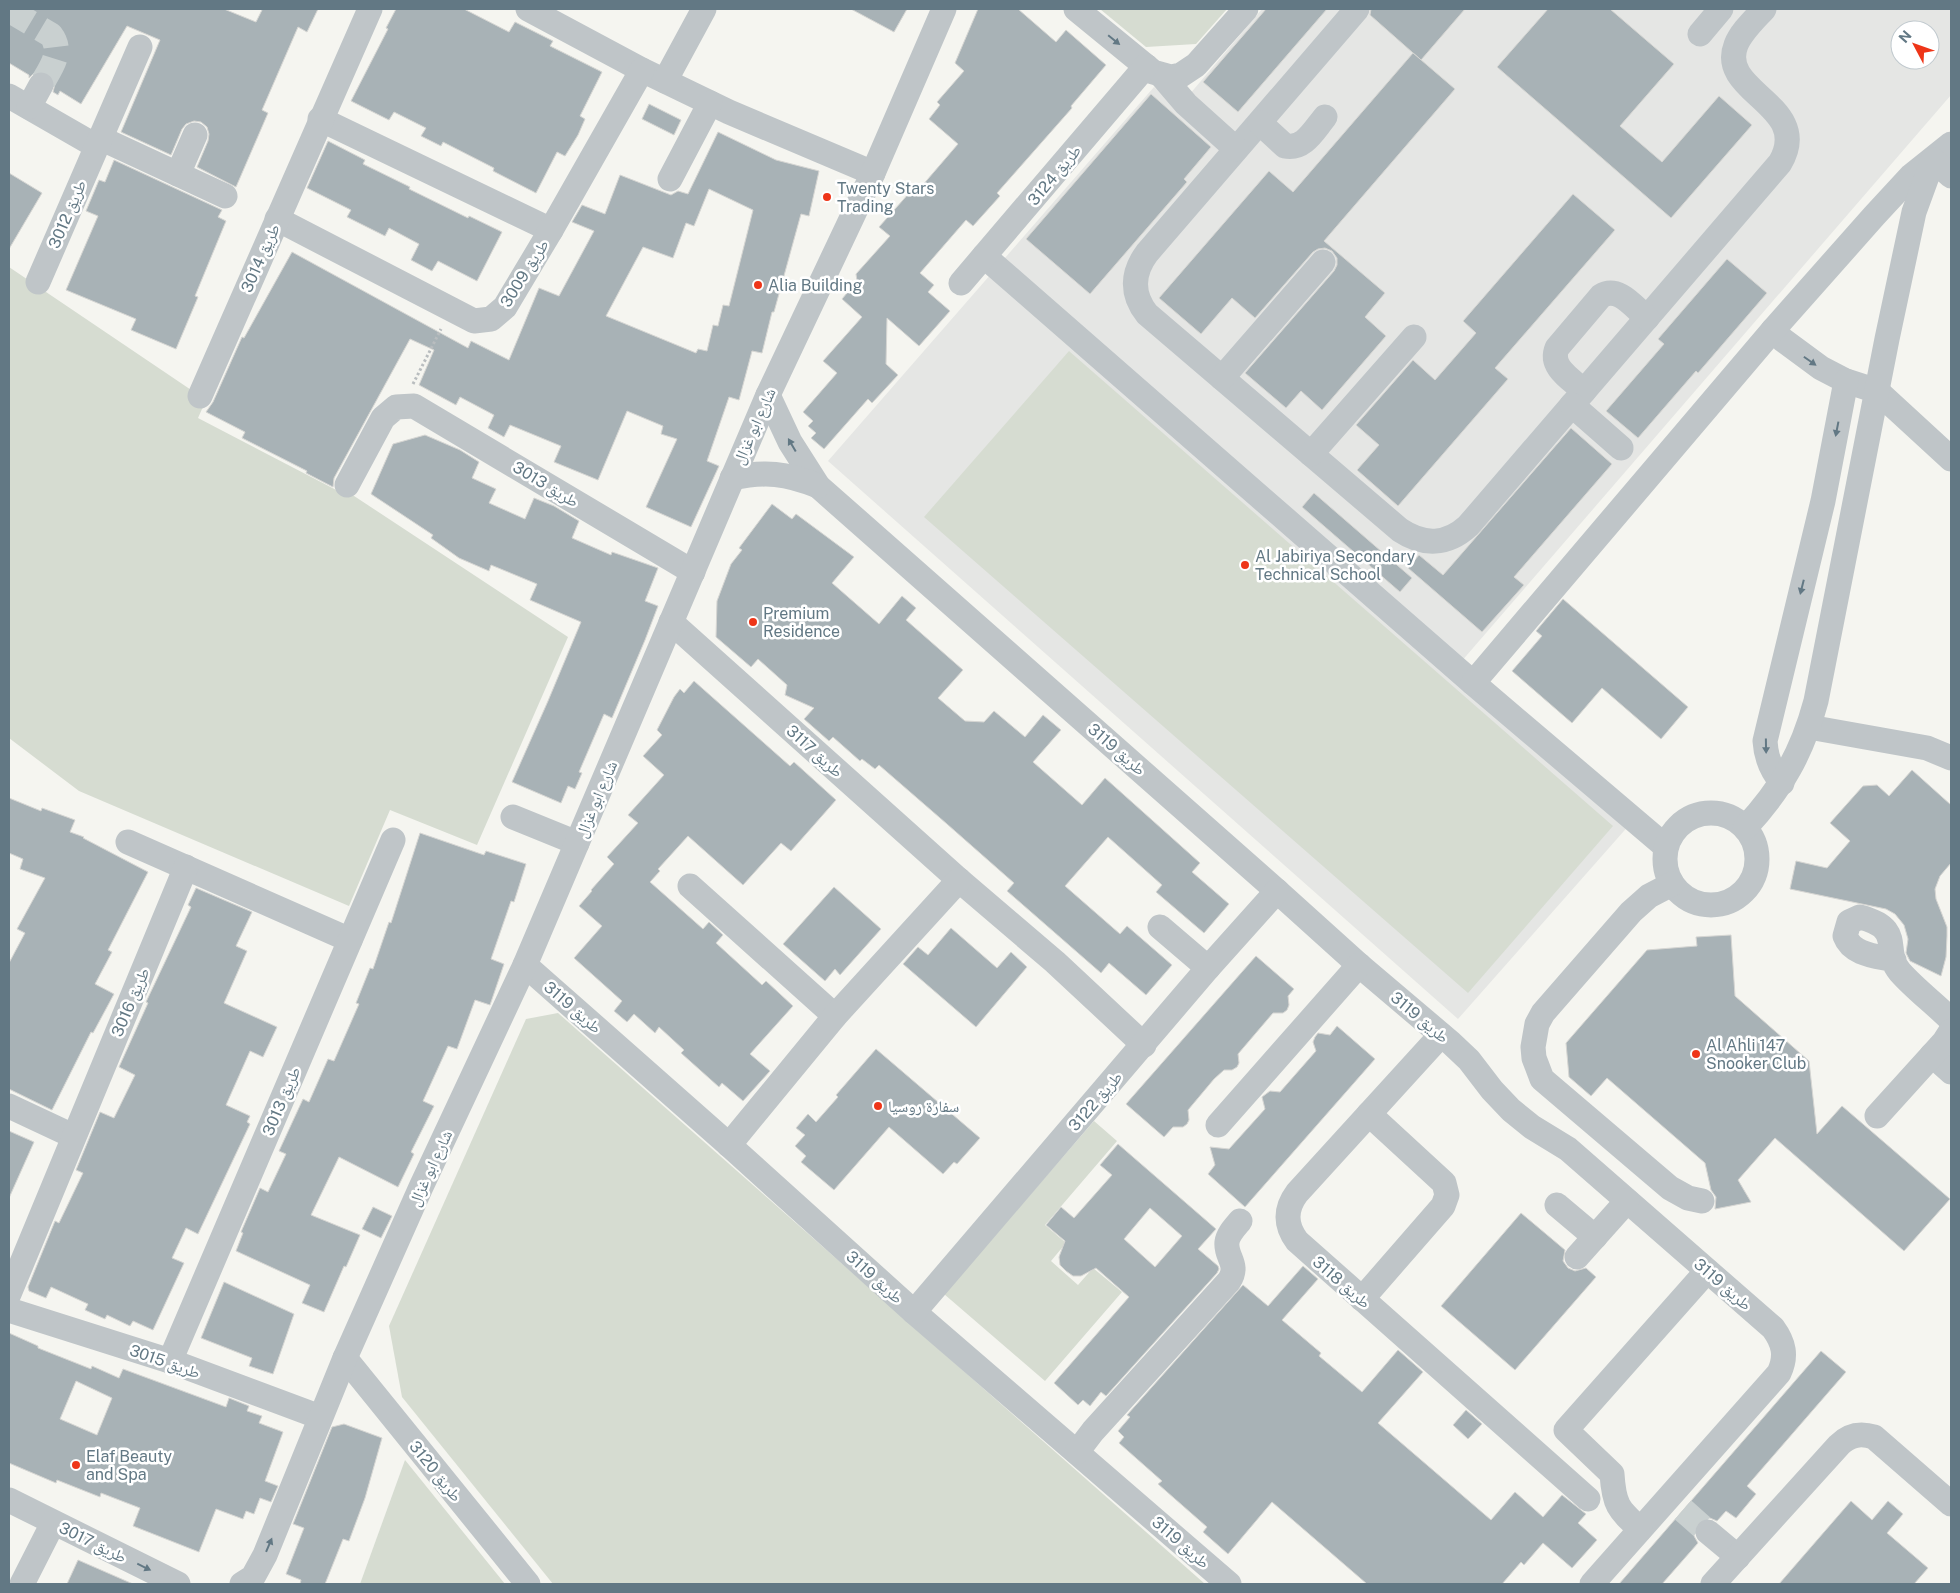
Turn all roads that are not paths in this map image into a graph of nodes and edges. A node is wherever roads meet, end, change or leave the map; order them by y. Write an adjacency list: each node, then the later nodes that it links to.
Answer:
1 (370, 9): 19 (street, طريق 3014)
2 (528, 9): 12 (street)
3 (704, 9): 14 (street)
4 (944, 9): 26 (street, شارع ابو غزال)
5 (1076, 9): 13 (street, one-way to 13)
6 (1246, 9): 13 (street)
7 (1357, 9): 20 (street)
8 (1721, 9): 10 (street)
9 (1764, 9): 37 (street)
10 (1700, 34)
11 (140, 47): 22 (street, طريق 3012)
12 (642, 70): 14 (street); 31 (street, طريق 3009)
13 (1154, 71): 23 (street); 33 (street, طريق 3124)
14 (665, 81): 17 (street)
15 (41, 85): 16 (street)
16 (19, 101): 22 (street)
17 (710, 102): 26 (street); 27 (street)
18 (1325, 117): 20 (street)
19 (320, 119): 30 (street, طريق 3014); 31 (street)
20 (1260, 122): 23 (street)
21 (195, 135): 25 (street)
22 (98, 142): 25 (street); 35 (street, طريق 3012)
23 (1236, 149): 40 (street)
24 (1945, 160): 29 (street); 32 (street)
25 (178, 174): 28 (street)
26 (873, 174): 43 (street, شارع ابو غزال)
27 (670, 179)
28 (225, 196)
29 (1874, 216): 32 (street); 38 (street)
30 (277, 219): 31 (street, طريق 3009); 44 (street, طريق 3014)
31 (551, 230)
32 (1908, 239): 42 (street)
33 (984, 256): 36 (street, طريق 3124); 54 (street)
34 (1323, 262): 40 (street)
35 (38, 282)
36 (961, 283)
37 (1647, 318): 45 (street); 45 (street)
38 (1773, 330): 41 (street, one-way to 41); 54 (street)
39 (1414, 337): 47 (street)
40 (1222, 378): 47 (street)
41 (1846, 381): 42 (street); 57 (street, one-way to 57)
42 (1877, 391): 48 (street); 55 (street)
43 (768, 395): 49 (street, شارع ابو غزال); 51 (street, one-way to 43)
44 (200, 396)
45 (1578, 398): 46 (street); 47 (street)
46 (1621, 448)
47 (1311, 454)
48 (1951, 459)
49 (732, 478): 51 (street); 52 (street, شارع ابو غزال)
50 (347, 485): 52 (street, طريق 3013)
51 (818, 486): 68 (street, طريق 3119)
52 (693, 572): 53 (street, شارع ابو غزال)
53 (671, 622): 62 (street, شارع ابو غزال); 65 (street, طريق 3117)
54 (1473, 683): 63 (street)
55 (1809, 727): 56 (street); 57 (street)
56 (1951, 758)
57 (1782, 783): 59 (street)
58 (513, 817): 62 (street)
59 (1746, 828): 63 (street); 66 (street)
60 (393, 840): 70 (street, طريق 3013)
61 (128, 842): 64 (street)
62 (577, 843): 72 (street, شارع ابو غزال)
63 (1666, 847): 66 (street)
64 (186, 867): 70 (street); 86 (street, طريق 3016)
65 (959, 880): 75 (street); 79 (street, طريق 3117)
66 (1672, 884): 89 (street)
67 (690, 886): 75 (street)
68 (1278, 891): 73 (street, طريق 3119); 74 (street, طريق 3122)
69 (1160, 926): 74 (street)
70 (350, 940): 100 (street, طريق 3013)
71 (1894, 960): 76 (street)
72 (525, 965): 87 (street, طريق 3119); 99 (street, شارع ابو غزال)
73 (1359, 966): 78 (street, طريق 3119); 85 (street)
74 (1208, 968): 79 (street, طريق 3122)
75 (835, 1016): 87 (street)
76 (1951, 1020)
77 (1951, 1031): 80 (street)
78 (1441, 1035): 83 (street, طريق 3118); 88 (street, طريق 3119)
79 (1144, 1045): 98 (street, طريق 3122)
80 (1932, 1055): 81 (street); 84 (street)
81 (1951, 1072)
82 (9, 1106): 86 (street)
83 (1369, 1114): 96 (street, طريق 3118); 96 (street)
84 (1878, 1116)
85 (1218, 1125)
86 (73, 1136): 95 (street, طريق 3016)
87 (729, 1145): 98 (street, طريق 3119)
88 (1627, 1201): 92 (street); 94 (street, طريق 3119)
89 (1702, 1201)
90 (1557, 1205): 92 (street)
91 (1240, 1221): 102 (street)
92 (1595, 1237): 93 (street)
93 (1577, 1257)
94 (1707, 1271): 107 (street); 107 (street, طريق 3119)
95 (9, 1294)
96 (1362, 1299): 103 (street, طريق 3118)
97 (9, 1310): 100 (street, طريق 3015)
98 (914, 1312): 102 (street, طريق 3119)
99 (345, 1358): 101 (street, شارع ابو غزال); 113 (street, طريق 3120)
100 (170, 1361): 101 (street, طريق 3015)
101 (320, 1417): 112 (street, شارع ابو غزال, one-way to 101)
102 (1077, 1452): 114 (street, طريق 3119)
103 (1588, 1499)
104 (9, 1500): 106 (street, طريق 3017)
105 (1951, 1504): 109 (street)
106 (53, 1523): 110 (street); 111 (street, طريق 3017, one-way to 111)
107 (1640, 1528): 115 (street, طريق 3119)
108 (1708, 1532): 109 (street)
109 (1738, 1557): 116 (street)
110 (26, 1580)
111 (178, 1584)
112 (242, 1584)
113 (528, 1584)
114 (1229, 1584)
115 (1592, 1584)
116 (1713, 1584)

